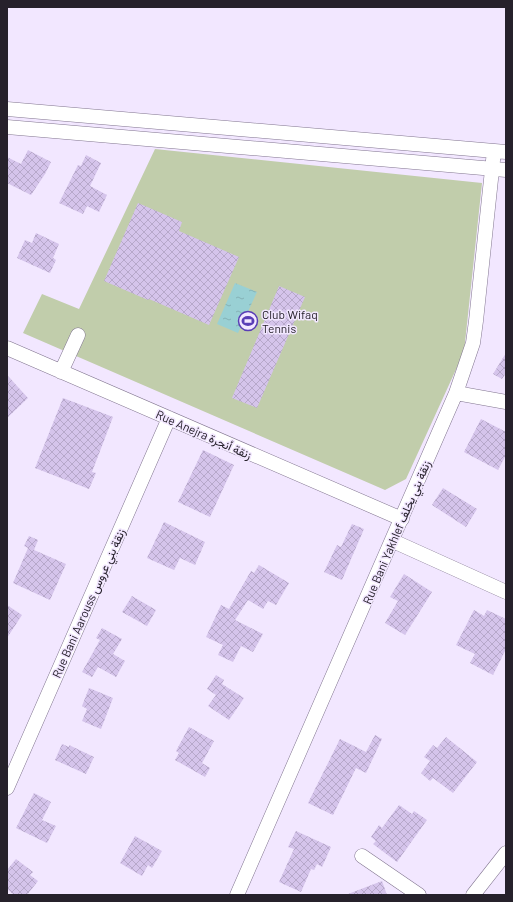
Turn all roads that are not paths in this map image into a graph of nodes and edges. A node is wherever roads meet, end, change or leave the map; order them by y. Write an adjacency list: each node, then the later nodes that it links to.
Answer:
1 (7, 109): 3 (street)
2 (7, 127): 4 (street)
3 (500, 152): 4 (street, Rue Bani Yakhlef زنقة بني يخلف)
4 (492, 169): 5 (street); 9 (street, Rue Bani Yakhlef زنقة بني يخلف)
5 (506, 170)
6 (78, 335): 8 (street)
7 (7, 348): 8 (street, Rue Anejra زنقة أنجرة)
8 (61, 372): 11 (street, Rue Anejra زنقة أنجرة)
9 (456, 393): 10 (street); 12 (street, Rue Bani Yakhlef زنقة بني يخلف)
10 (506, 402)
11 (169, 418): 12 (street, Rue Anejra زنقة أنجرة); 15 (street, Rue Bani Aarouss زنقة بني عروس)
12 (402, 520): 13 (street, Rue Bani Yakhlef زنقة بني يخلف)
13 (393, 541): 14 (street); 18 (street, Rue Bani Yakhlef زنقة بني يخلف)
14 (506, 592)
15 (7, 788)
16 (506, 853): 20 (street)
17 (362, 856): 19 (street)
18 (237, 895)
19 (419, 895)
20 (473, 895)

